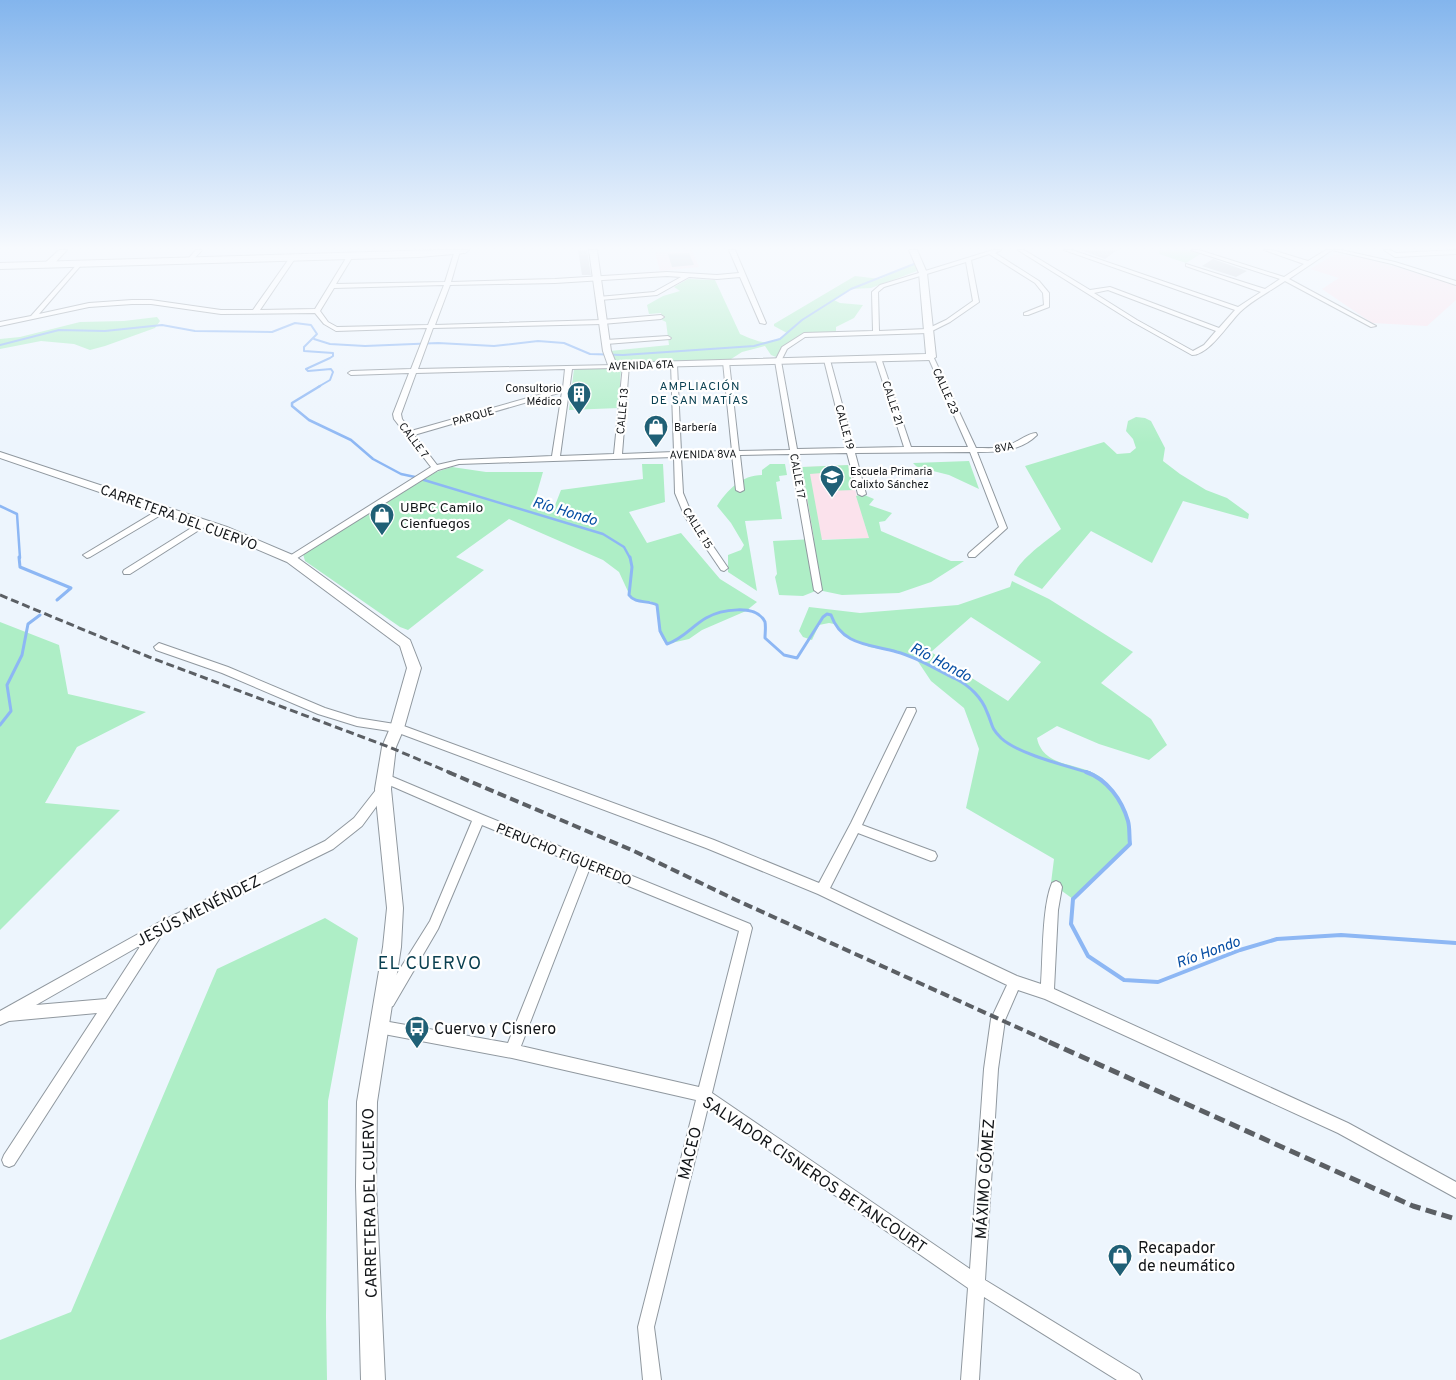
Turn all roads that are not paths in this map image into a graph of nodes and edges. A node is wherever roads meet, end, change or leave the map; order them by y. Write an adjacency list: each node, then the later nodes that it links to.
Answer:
1 (35, 314): 14 (street)
2 (45, 314): 14 (street)
3 (320, 314): 20 (street)
4 (436, 314): 20 (street, CALLE 7)
5 (601, 314): 16 (street)
6 (759, 314): 17 (street)
7 (875, 314): 23 (street)
8 (927, 314): 22 (street, CALLE 23)
9 (958, 314): 22 (street)
10 (1126, 314): 21 (street)
11 (1178, 314): 21 (street)
12 (1233, 314): 21 (street)
13 (1353, 314): 19 (street)
14 (33, 317): 18 (street)
15 (661, 317): 16 (street)
16 (602, 322): 20 (street); 25 (street)
17 (763, 323)
18 (0, 324)
19 (1373, 326)
20 (431, 327): 34 (street, CALLE 7)
21 (1220, 330)
22 (928, 331): 23 (street); 26 (street, CALLE 23)
23 (876, 333): 30 (street)
24 (668, 338): 25 (street)
25 (608, 355): 32 (street, AVENIDA 6TA); 33 (street, AVENIDA 6TA)
26 (931, 357): 27 (street, AVENIDA 6TA); 40 (street, CALLE 23)
27 (878, 358): 28 (street, AVENIDA 6TA); 39 (street, CALLE 21)
28 (827, 360): 30 (street, AVENIDA 6TA); 41 (street, CALLE 19)
29 (726, 362): 30 (street, AVENIDA 6TA); 31 (street, AVENIDA 6TA); 43 (street)
30 (778, 362): 42 (street, CALLE 17)
31 (674, 364): 32 (street, AVENIDA 6TA); 45 (street, CALLE 15)
32 (626, 365): 46 (street, CALLE 13)
33 (569, 367): 34 (street, AVENIDA 6TA); 36 (street)
34 (414, 371): 35 (street, AVENIDA 6TA); 37 (street, CALLE 7)
35 (352, 373)
36 (566, 389): 37 (street, PARQUE); 47 (street)
37 (409, 434): 48 (street, CALLE 7)
38 (1033, 435): 40 (street, 8VA)
39 (908, 448): 40 (street, AVENIDA 8VA); 41 (street, AVENIDA 8VA)
40 (972, 448): 54 (street, CALLE 23)
41 (851, 450): 42 (street, AVENIDA 8VA); 50 (street, CALLE 19)
42 (794, 452): 43 (street, AVENIDA 8VA); 58 (street, CALLE 17)
43 (736, 454): 45 (street, AVENIDA 8VA); 49 (street)
44 (0, 455): 51 (street, CARRETERA DEL CUERVO)
45 (678, 455): 46 (street, AVENIDA 8VA); 56 (street, CALLE 15)
46 (618, 456): 47 (street, AVENIDA 8VA)
47 (556, 458): 48 (street, AVENIDA 8VA)
48 (435, 468): 55 (street, CALLE 7)
49 (740, 490)
50 (862, 494)
51 (162, 510): 52 (street, CARRETERA DEL CUERVO); 53 (street)
52 (204, 523): 55 (street, CARRETERA DEL CUERVO); 57 (street)
53 (87, 555)
54 (972, 555)
55 (291, 559): 61 (street, CARRETERA DEL CUERVO)
56 (724, 568)
57 (126, 572)
58 (818, 590)
59 (159, 647): 61 (street)
60 (911, 711): 64 (street)
61 (397, 728): 62 (street, CARRETERA DEL CUERVO); 68 (street)
62 (383, 783): 63 (street, PERUCHO FIGUEREDO); 69 (street, JESÚS MENÉNDEZ); 75 (street, CARRETERA DEL CUERVO)
63 (479, 819): 66 (street, PERUCHO FIGUEREDO); 75 (street)
64 (855, 827): 65 (street); 68 (street)
65 (931, 856)
66 (586, 863): 70 (street, PERUCHO FIGUEREDO); 76 (street)
67 (1056, 887): 72 (street)
68 (822, 890): 71 (street)
69 (160, 928): 73 (street); 74 (street, JESÚS MENÉNDEZ)
70 (746, 928): 77 (street, MACEO)
71 (1015, 982): 72 (street); 80 (street, MÁXIMO GÓMEZ)
72 (1047, 993): 79 (street)
73 (110, 1005): 74 (street); 78 (street)
74 (2, 1016)
75 (379, 1020): 76 (street, SALVADOR CISNEROS BETANCOURT); 81 (street, CARRETERA DEL CUERVO)
76 (512, 1051): 77 (street, SALVADOR CISNEROS BETANCOURT)
77 (704, 1095): 80 (street, SALVADOR CISNEROS BETANCOURT); 82 (street, MACEO)
78 (9, 1160)
79 (1456, 1190)
80 (976, 1284): 83 (street, MÁXIMO GÓMEZ); 84 (street, SALVADOR CISNEROS BETANCOURT)
81 (373, 1380)
82 (652, 1380)
83 (970, 1380)
84 (1133, 1380)

